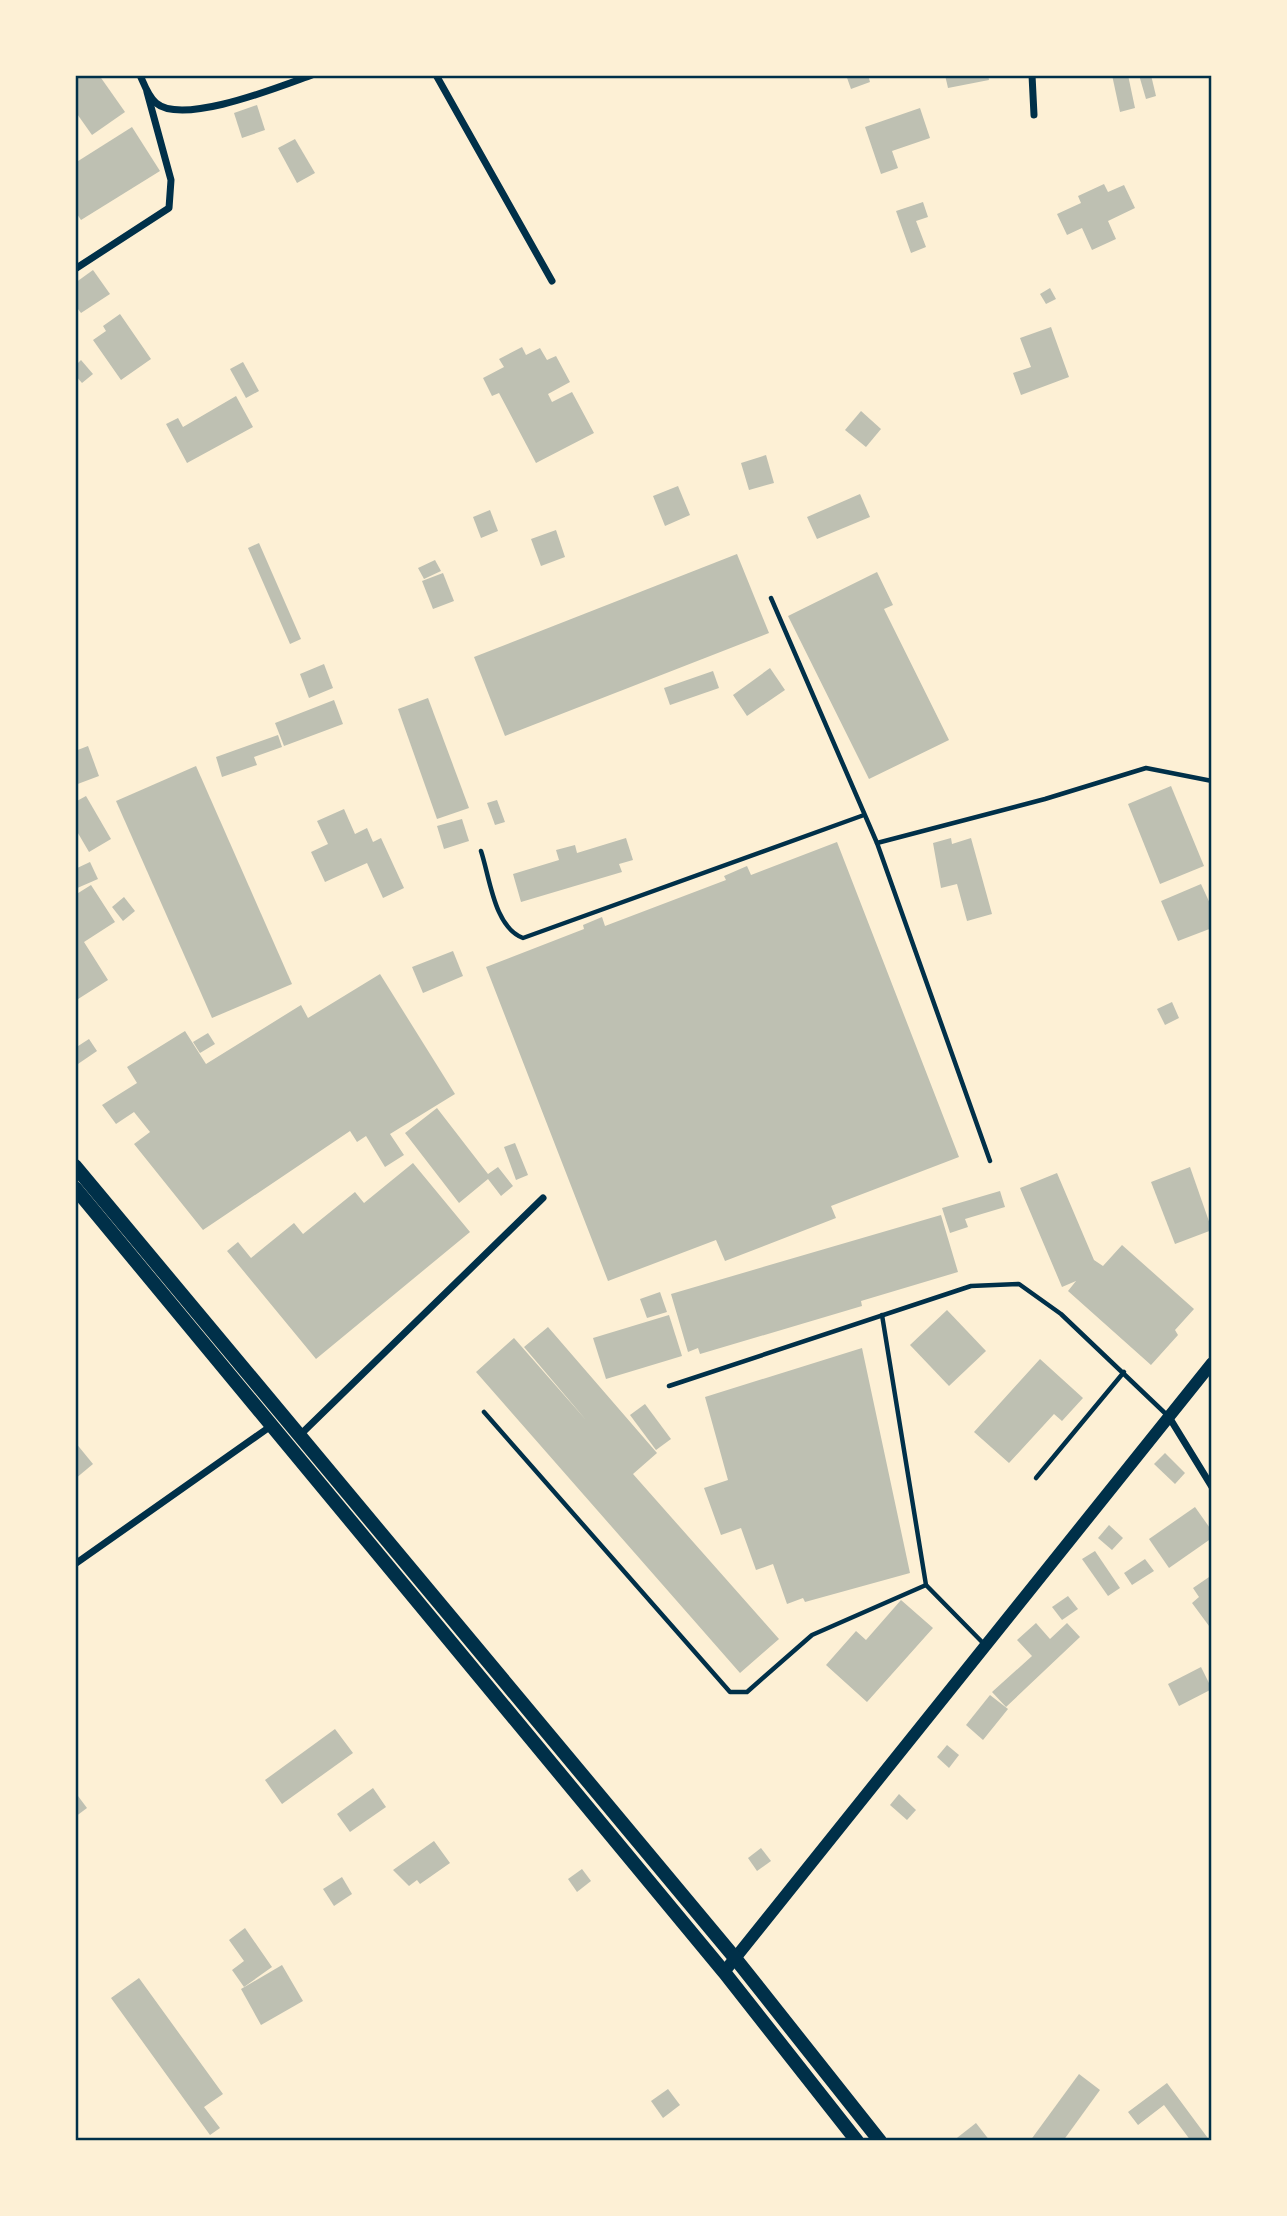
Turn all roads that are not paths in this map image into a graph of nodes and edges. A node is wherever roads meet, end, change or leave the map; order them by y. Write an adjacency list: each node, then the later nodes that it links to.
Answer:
1 (140, 75): 5 (street)
2 (312, 75): 5 (street)
3 (436, 75): 8 (street)
4 (1032, 75): 6 (street)
5 (148, 92): 7 (street)
6 (1034, 115)
7 (75, 269)
8 (552, 281)
9 (771, 598): 11 (lane)
10 (1212, 781): 12 (lane)
11 (864, 815): 12 (lane); 13 (lane)
12 (877, 843): 14 (lane)
13 (481, 851)
14 (990, 1161)
15 (75, 1166): 25 (main road)
16 (75, 1188): 24 (main road)
17 (543, 1198): 25 (street)
18 (881, 1315): 20 (lane); 21 (lane); 29 (lane)
19 (1212, 1363): 23 (street)
20 (1124, 1372): 23 (lane); 26 (lane)
21 (669, 1386)
22 (484, 1412): 29 (lane)
23 (1169, 1417): 27 (street); 30 (street)
24 (272, 1425): 28 (street); 32 (main road)
25 (300, 1436): 31 (main road)
26 (1036, 1478)
27 (1212, 1487)
28 (75, 1564)
29 (926, 1585): 30 (lane)
30 (986, 1646): 31 (street)
31 (735, 1958): 32 (street); 34 (main road)
32 (724, 1972): 33 (main road)
33 (857, 2141)
34 (880, 2141)

